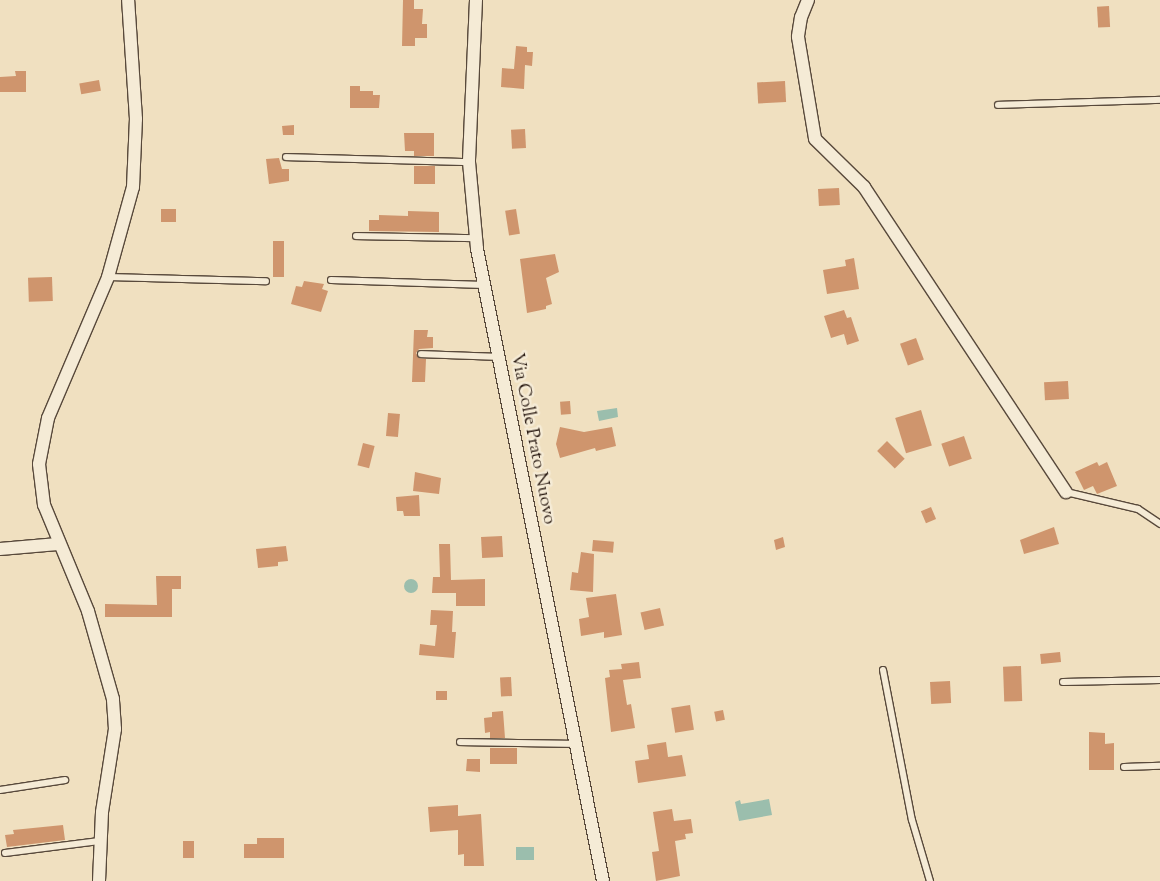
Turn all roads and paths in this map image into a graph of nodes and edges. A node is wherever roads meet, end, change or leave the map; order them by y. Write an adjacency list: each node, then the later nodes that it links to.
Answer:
1 (128, 0): 10 (street)
2 (476, 0): 7 (street, Via Colle Prato Nuovo)
3 (808, 0): 16 (street)
4 (1160, 100): 5 (lane)
5 (998, 106)
6 (286, 157): 7 (lane)
7 (469, 162): 9 (street, Via Colle Prato Nuovo)
8 (356, 236): 9 (lane)
9 (475, 238): 13 (street, Via Colle Prato Nuovo)
10 (108, 277): 12 (lane); 18 (street)
11 (331, 280): 13 (lane)
12 (266, 281)
13 (484, 285): 15 (street, Via Colle Prato Nuovo)
14 (421, 354): 15 (lane)
15 (498, 357): 24 (street, Via Colle Prato Nuovo)
16 (1066, 492): 17 (lane)
17 (1160, 524)
18 (58, 544): 19 (street); 29 (street)
19 (0, 549)
20 (883, 670): 33 (lane)
21 (1160, 680): 22 (lane)
22 (1063, 682)
23 (460, 742): 24 (lane)
24 (576, 744): 32 (street, Via Colle Prato Nuovo)
25 (1160, 766): 26 (lane)
26 (1124, 767)
27 (65, 780): 28 (lane)
28 (0, 790)
29 (99, 841): 30 (lane); 31 (street)
30 (5, 853)
31 (99, 881)
32 (603, 881)
33 (930, 881)

